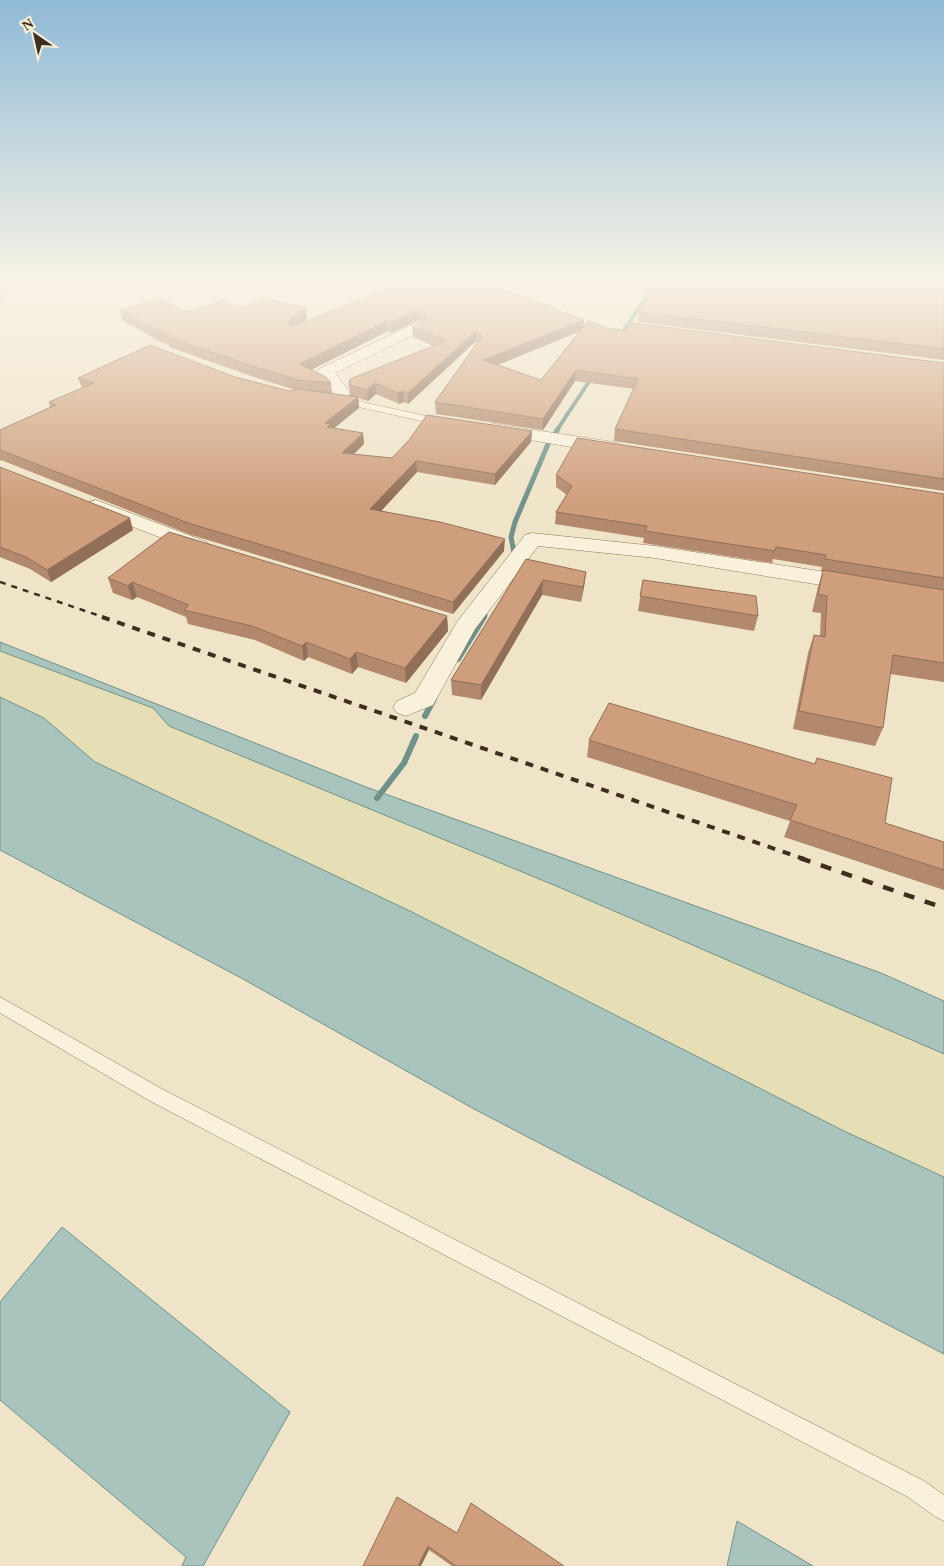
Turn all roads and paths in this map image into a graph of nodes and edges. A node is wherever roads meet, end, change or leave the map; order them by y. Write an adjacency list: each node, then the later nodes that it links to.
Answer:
1 (358, 356): 2 (street)
2 (341, 397): 3 (lane)
3 (435, 420)
4 (481, 427): 5 (street)
5 (633, 451)
6 (73, 497): 7 (street)
7 (220, 552)
8 (879, 588): 9 (street)
9 (406, 706)
10 (0, 1004): 11 (lane)
11 (944, 1509)

